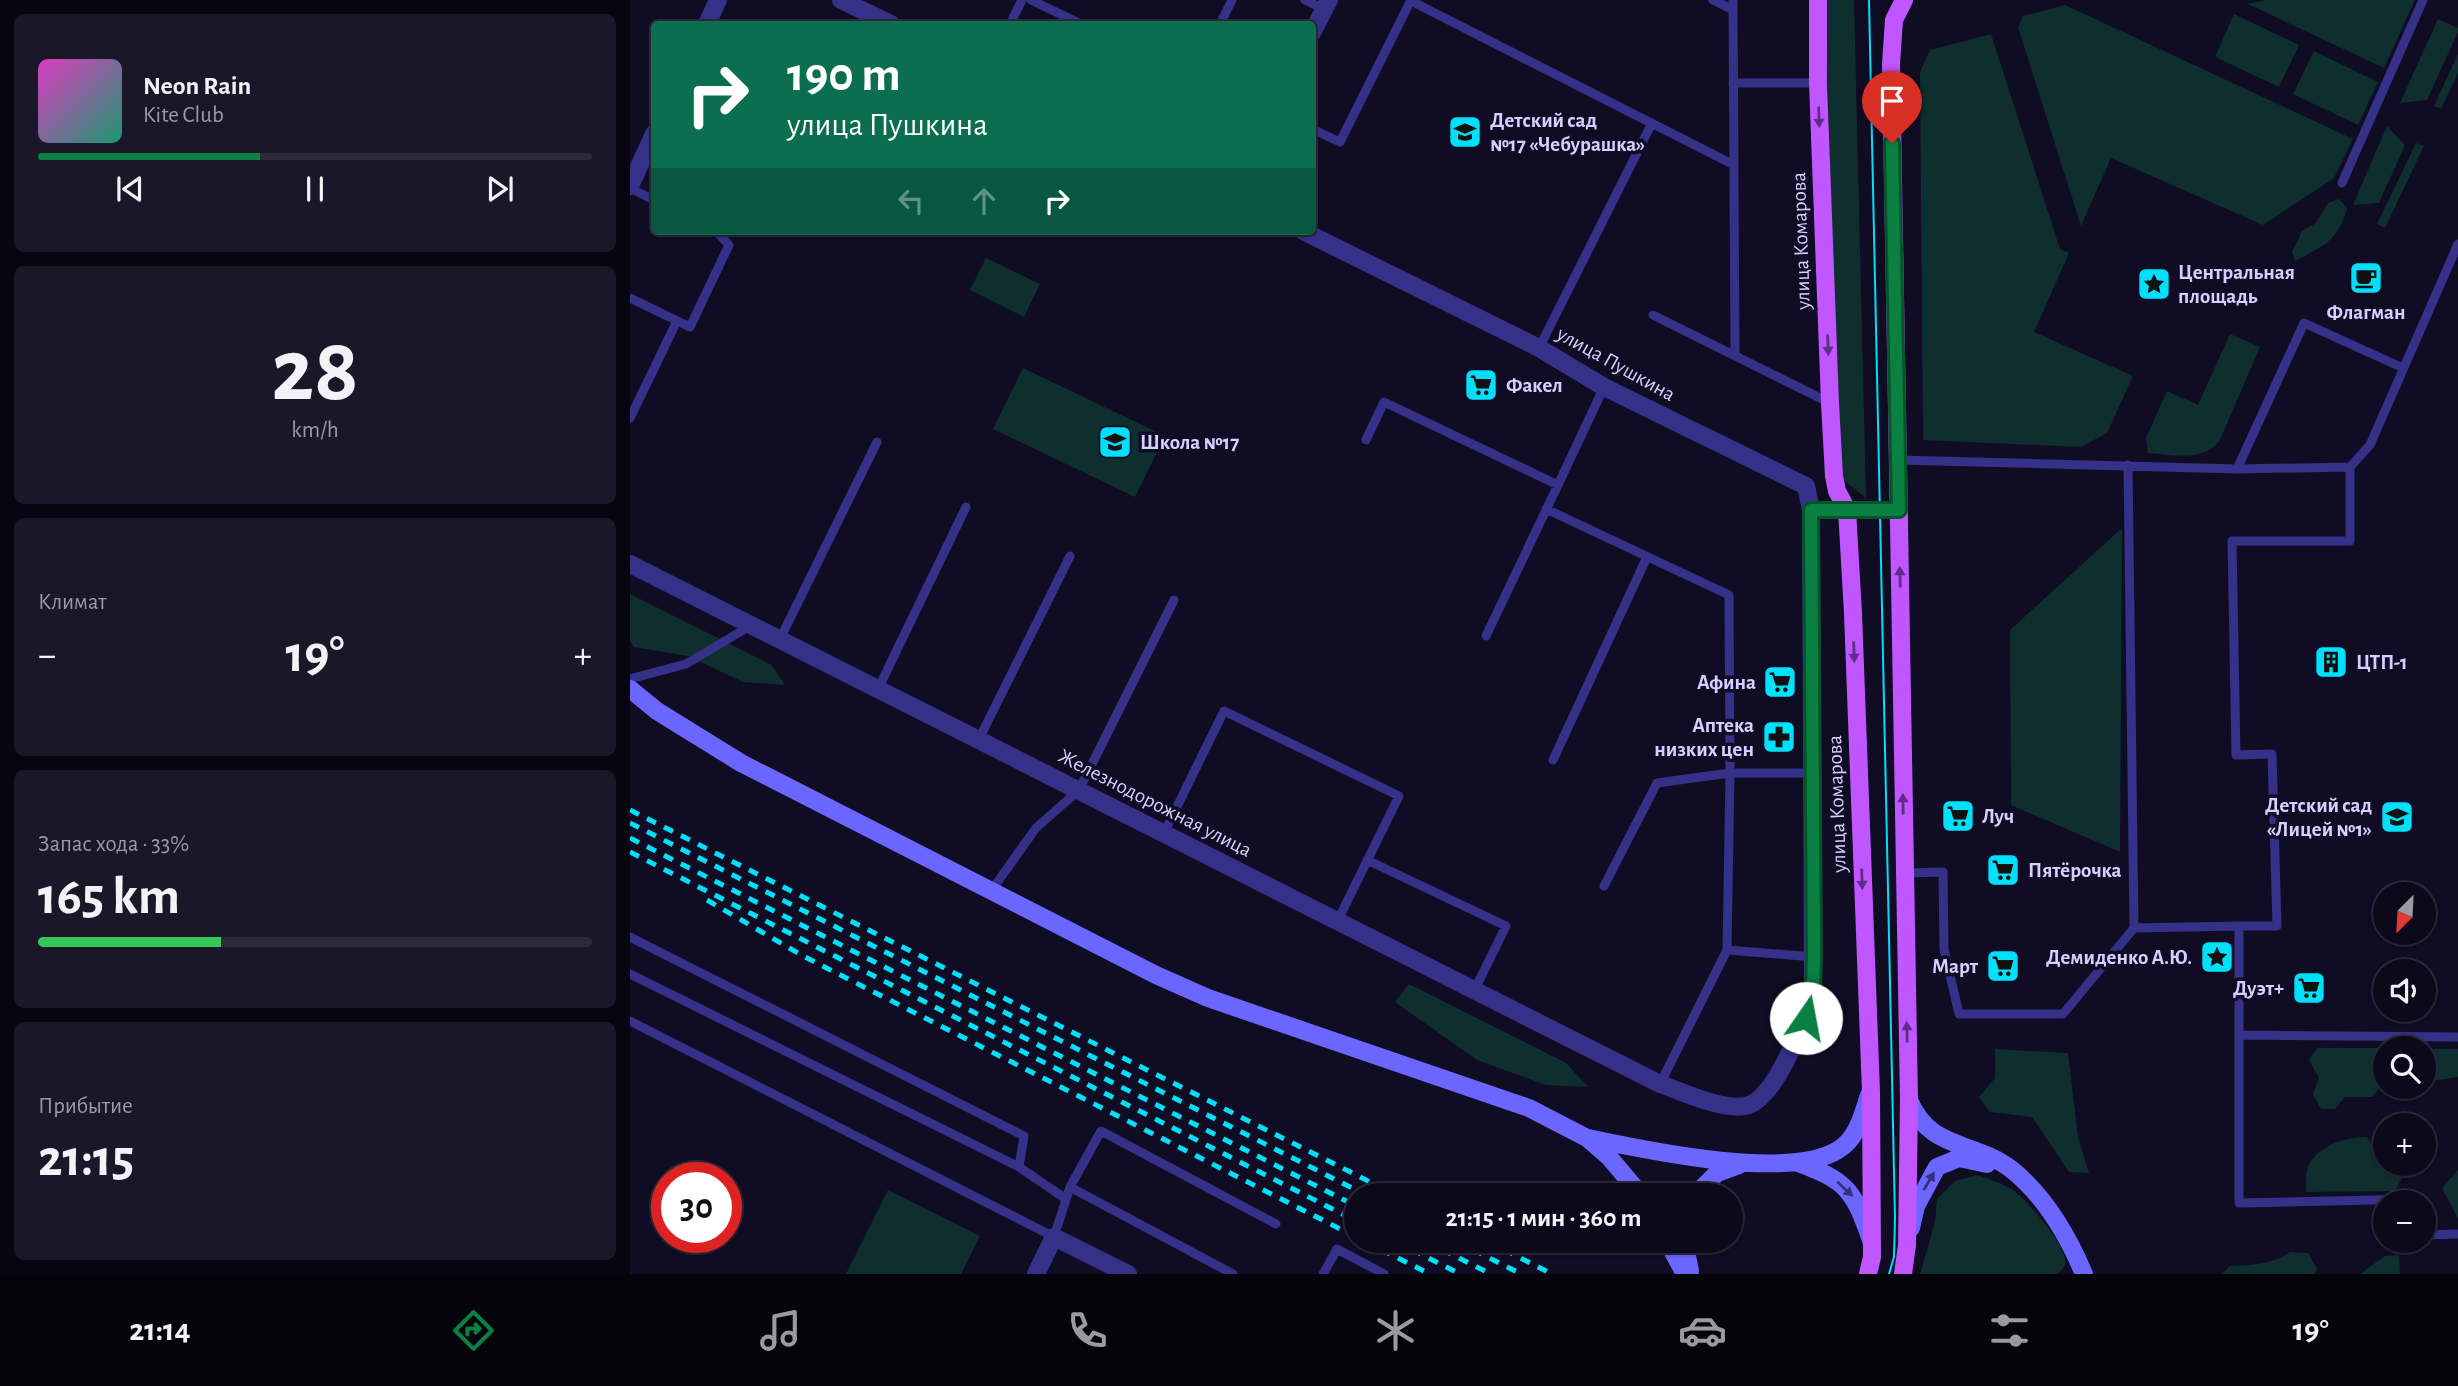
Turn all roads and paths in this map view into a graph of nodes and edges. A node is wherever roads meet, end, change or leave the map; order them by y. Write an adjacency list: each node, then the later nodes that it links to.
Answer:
1 (718, 0): 15 (street)
2 (841, 0): 14 (street)
3 (1023, 0): 17 (lane)
4 (1031, 0): 18 (lane)
5 (1232, 0): 19 (lane)
6 (1305, 0): 12 (lane)
7 (1411, 0): 23 (lane); 24 (lane)
8 (1713, 0): 13 (lane)
9 (1818, 0): 22 (main road, улица Комарова)
10 (1904, 0): 44 (main road)
11 (2423, 0): 27 (lane)
12 (1327, 5): 20 (street)
13 (1732, 5): 21 (lane)
14 (874, 7): 16 (street)
15 (708, 21)
16 (888, 21)
17 (1012, 21)
18 (1075, 21)
19 (1222, 21)
20 (1316, 26)
21 (1733, 83): 22 (lane); 26 (lane)
22 (1818, 83): 40 (main road, улица Комарова, one-way to 40)
23 (1652, 123): 26 (lane); 36 (lane)
24 (1316, 131)
25 (651, 141): 28 (street)
26 (1734, 165): 37 (lane)
27 (2342, 183)
28 (630, 187): 29 (lane)
29 (651, 198)
30 (720, 235): 35 (lane)
31 (1311, 235): 36 (street, улица Пушкина)
32 (2458, 244): 38 (lane)
33 (630, 298): 35 (lane)
34 (1653, 316): 37 (lane)
35 (677, 321): 41 (lane)
36 (1539, 348): 39 (street, улица Пушкина)
37 (1735, 356): 40 (lane)
38 (2403, 368): 46 (lane); 47 (lane)
39 (1604, 387): 48 (lane); 51 (street, улица Пушкина)
40 (1830, 402): 52 (main road, улица Комарова)
41 (630, 418)
42 (1366, 440): 48 (lane)
43 (877, 442): 60 (lane)
44 (1898, 460): 45 (lane); 53 (main road)
45 (2128, 465): 47 (lane); 76 (lane)
46 (2350, 467): 47 (lane); 75 (lane)
47 (2237, 469)
48 (1558, 485): 50 (lane)
49 (966, 507): 63 (lane)
50 (1546, 509): 55 (lane); 59 (lane)
51 (1811, 510): 52 (street); 67 (street, улица Комарова)
52 (1847, 510): 53 (street); 86 (main road, улица Комарова, one-way to 86)
53 (1899, 510): 71 (main road, one-way to 53)
54 (1070, 556): 64 (lane)
55 (1647, 557): 65 (lane); 66 (lane)
56 (630, 564): 58 (street, Железнодорожная улица)
57 (1174, 600): 68 (lane)
58 (752, 625): 60 (street, Железнодорожная улица); 61 (lane)
59 (1486, 636)
60 (780, 639): 63 (street, Железнодорожная улица)
61 (630, 679)
62 (630, 689): 73 (main road)
63 (878, 689): 64 (street, Железнодорожная улица)
64 (979, 739): 68 (street, Железнодорожная улица)
65 (1553, 760)
66 (1730, 773): 67 (lane); 72 (lane); 78 (lane)
67 (1812, 773): 79 (street, улица Комарова)
68 (1079, 790): 69 (street, Железнодорожная улица); 73 (lane)
69 (1164, 833): 70 (lane); 74 (street, Железнодорожная улица)
70 (1367, 860): 74 (lane); 81 (lane)
71 (1905, 873): 76 (lane); 87 (main road, one-way to 71)
72 (1604, 886)
73 (991, 891): 88 (main road)
74 (1338, 920): 81 (street, Железнодорожная улица)
75 (2239, 926): 76 (lane); 83 (lane)
76 (2134, 928)
77 (630, 937): 91 (lane)
78 (1727, 950): 79 (lane); 85 (lane)
79 (1814, 957): 85 (street, улица Комарова)
80 (630, 974): 91 (lane)
81 (1475, 989): 85 (street, Железнодорожная улица)
82 (630, 1021): 101 (lane)
83 (2239, 1035): 84 (lane); 97 (lane)
84 (2458, 1037)
85 (1660, 1084)
86 (1871, 1092): 89 (main road); 102 (main road, улица Комарова)
87 (1909, 1100): 92 (main road); 103 (main road)
88 (1587, 1138): 90 (main road); 93 (main road)
89 (1793, 1160): 90 (main road); 102 (main road, one-way to 102)
90 (1746, 1163): 94 (main road)
91 (1019, 1167): 96 (lane)
92 (2011, 1169): 103 (main road, one-way to 92); 115 (main road)
93 (1630, 1183)
94 (1707, 1183)
95 (1070, 1187): 96 (lane); 98 (lane); 108 (lane)
96 (1066, 1199): 101 (lane)
97 (2373, 1200)
98 (1276, 1224)
99 (2458, 1234): 100 (lane)
100 (2436, 1235)
101 (1054, 1237): 106 (street); 107 (street)
102 (1872, 1242): 113 (main road, улица Комарова)
103 (1907, 1245): 114 (main road)
104 (1674, 1253): 111 (main road)
105 (1687, 1253): 112 (main road)
106 (1036, 1274)
107 (1128, 1274)
108 (1233, 1274)
109 (1323, 1274): 110 (lane)
110 (1384, 1274)
111 (1685, 1274)
112 (1691, 1274)
113 (1868, 1274)
114 (1903, 1274)
115 (2084, 1274)

